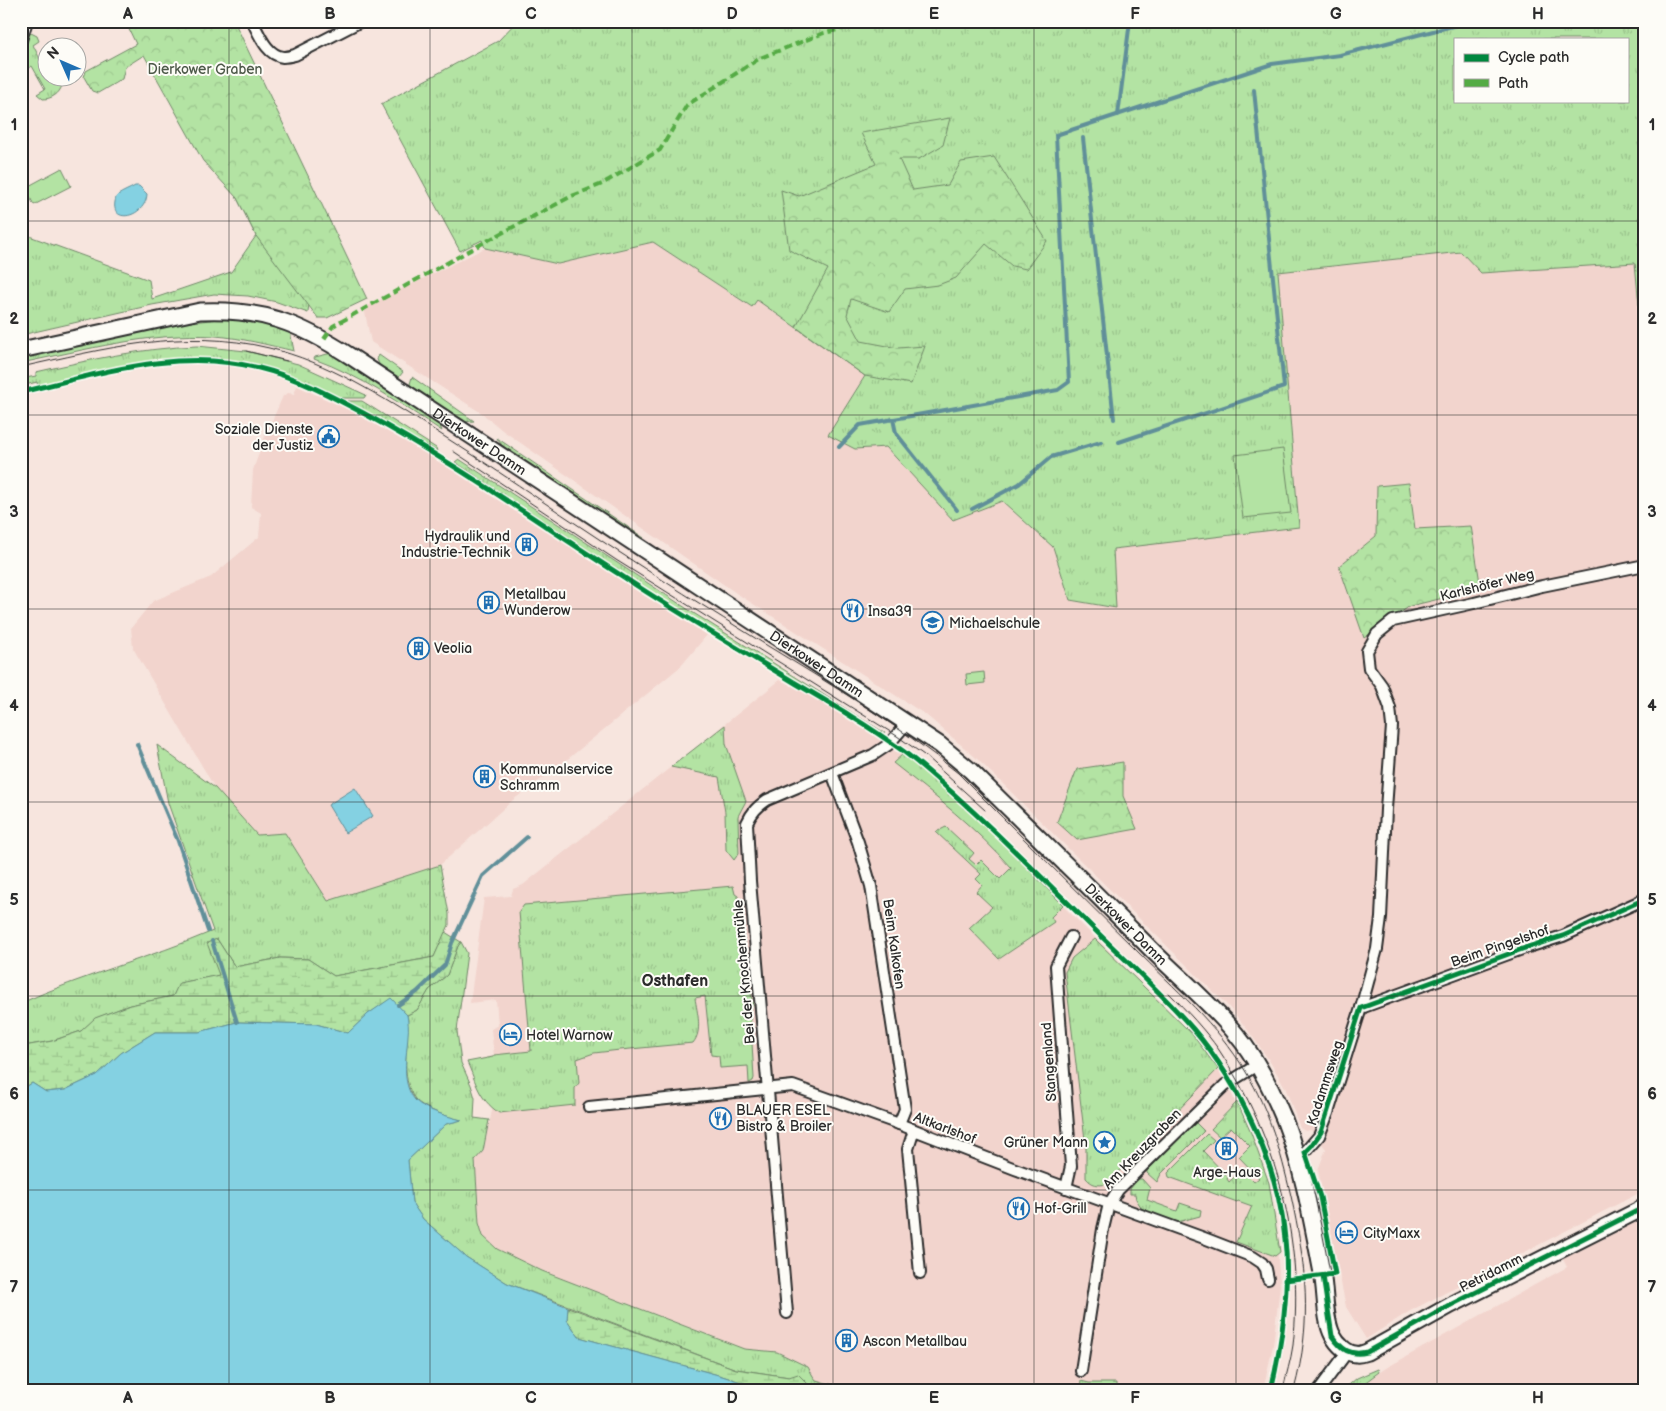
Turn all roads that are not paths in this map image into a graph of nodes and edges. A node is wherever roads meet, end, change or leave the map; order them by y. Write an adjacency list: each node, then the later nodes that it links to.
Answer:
1 (28, 21): 4 (street)
2 (252, 21): 3 (street)
3 (361, 21)
4 (21, 40)
5 (21, 350): 8 (street, Dierkower Damm)
6 (1645, 565): 7 (street, Karlshöfer Weg)
7 (1369, 668): 12 (street, Kadammsweg)
8 (908, 722): 9 (street, Bei der Knochenmühle); 13 (street, Dierkower Damm)
9 (832, 773): 14 (street, Bei der Knochenmühle); 16 (street, Beim Kalkofen)
10 (1645, 899): 12 (street, Beim Pingelshof)
11 (1071, 936): 19 (street, Stangenland)
12 (1358, 1015): 18 (street, Kadammsweg)
13 (1257, 1064): 18 (street, Dierkower Damm); 20 (street, Am Kreuzgraben)
14 (768, 1090): 15 (street, Altkarlshof); 16 (street, Altkarlshof); 24 (street, Bei der Knochenmühle)
15 (589, 1107)
16 (899, 1124): 17 (street, Altkarlshof)
17 (914, 1130): 19 (street, Altkarlshof); 22 (street)
18 (1296, 1155): 25 (street, Dierkower Damm)
19 (1066, 1188): 20 (street, Altkarlshof)
20 (1109, 1204): 23 (street, Altkarlshof); 26 (street, Am Kreuzgraben)
21 (1645, 1207): 25 (street, Petridamm)
22 (920, 1273)
23 (1268, 1279)
24 (787, 1312)
25 (1348, 1351): 27 (street)
26 (1081, 1370)
27 (1319, 1390)

